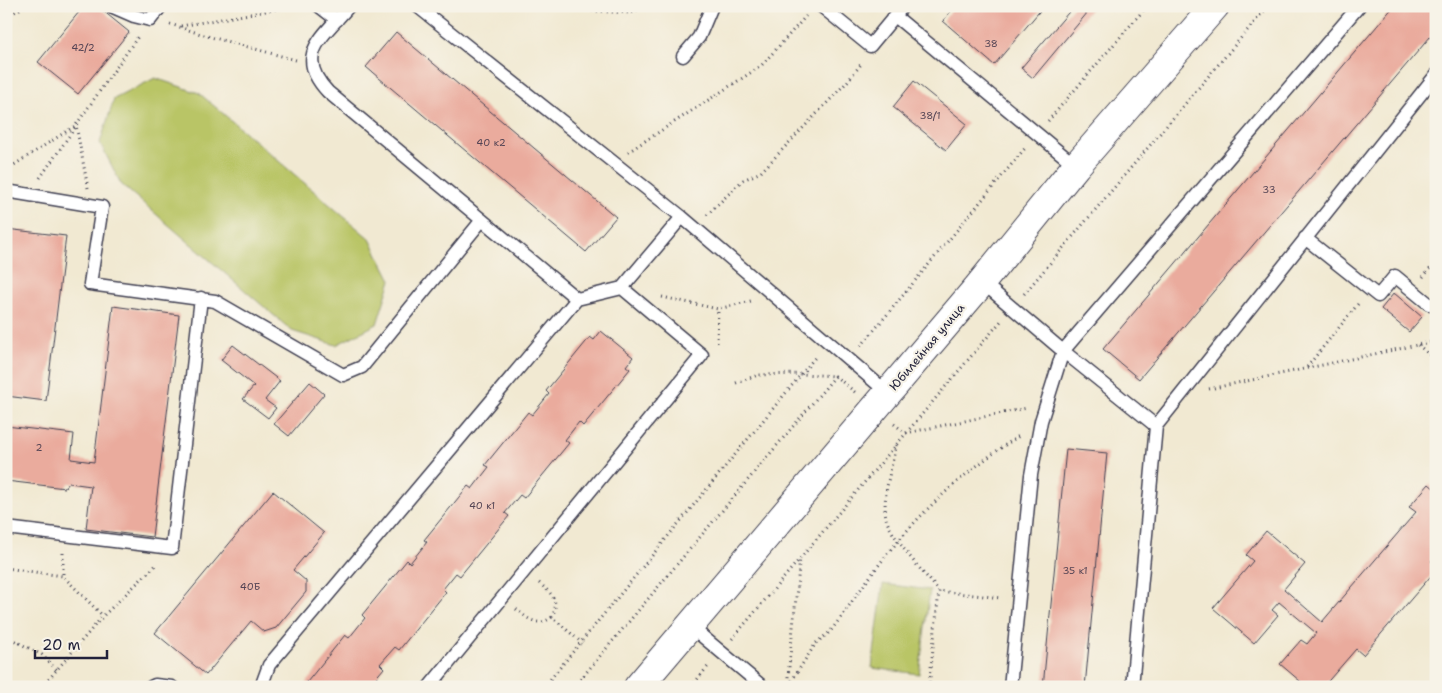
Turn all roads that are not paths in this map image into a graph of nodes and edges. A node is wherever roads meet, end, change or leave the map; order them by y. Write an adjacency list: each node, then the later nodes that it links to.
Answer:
1 (111, 6): 2 (lane)
2 (161, 6)
3 (319, 6): 11 (lane)
4 (349, 6): 11 (lane)
5 (418, 6): 16 (lane)
6 (712, 6): 12 (lane)
7 (821, 6): 10 (lane)
8 (1215, 6): 14 (street, Юбилейная улица)
9 (1359, 6): 24 (lane)
10 (899, 11): 14 (lane)
11 (337, 20): 17 (lane)
12 (684, 56)
13 (1436, 76): 18 (lane)
14 (1076, 166): 19 (street, Юбилейная улица)
15 (6, 191): 21 (lane)
16 (682, 217): 20 (lane); 25 (lane)
17 (482, 220): 21 (lane); 22 (lane)
18 (1305, 238): 23 (lane); 26 (lane)
19 (982, 282): 24 (lane); 25 (street, Юбилейная улица)
20 (622, 288): 22 (lane); 32 (lane)
21 (201, 298): 27 (lane)
22 (577, 299): 31 (lane)
23 (1429, 304)
24 (1063, 351): 26 (lane); 35 (lane)
25 (881, 401): 28 (street, Юбилейная улица)
26 (1156, 426): 36 (lane)
27 (6, 528)
28 (690, 626): 33 (street, Юбилейная улица); 34 (lane)
29 (150, 687): 30 (lane)
30 (172, 687)
31 (261, 687)
32 (428, 687)
33 (638, 687)
34 (763, 687)
35 (1010, 687)
36 (1132, 687)

